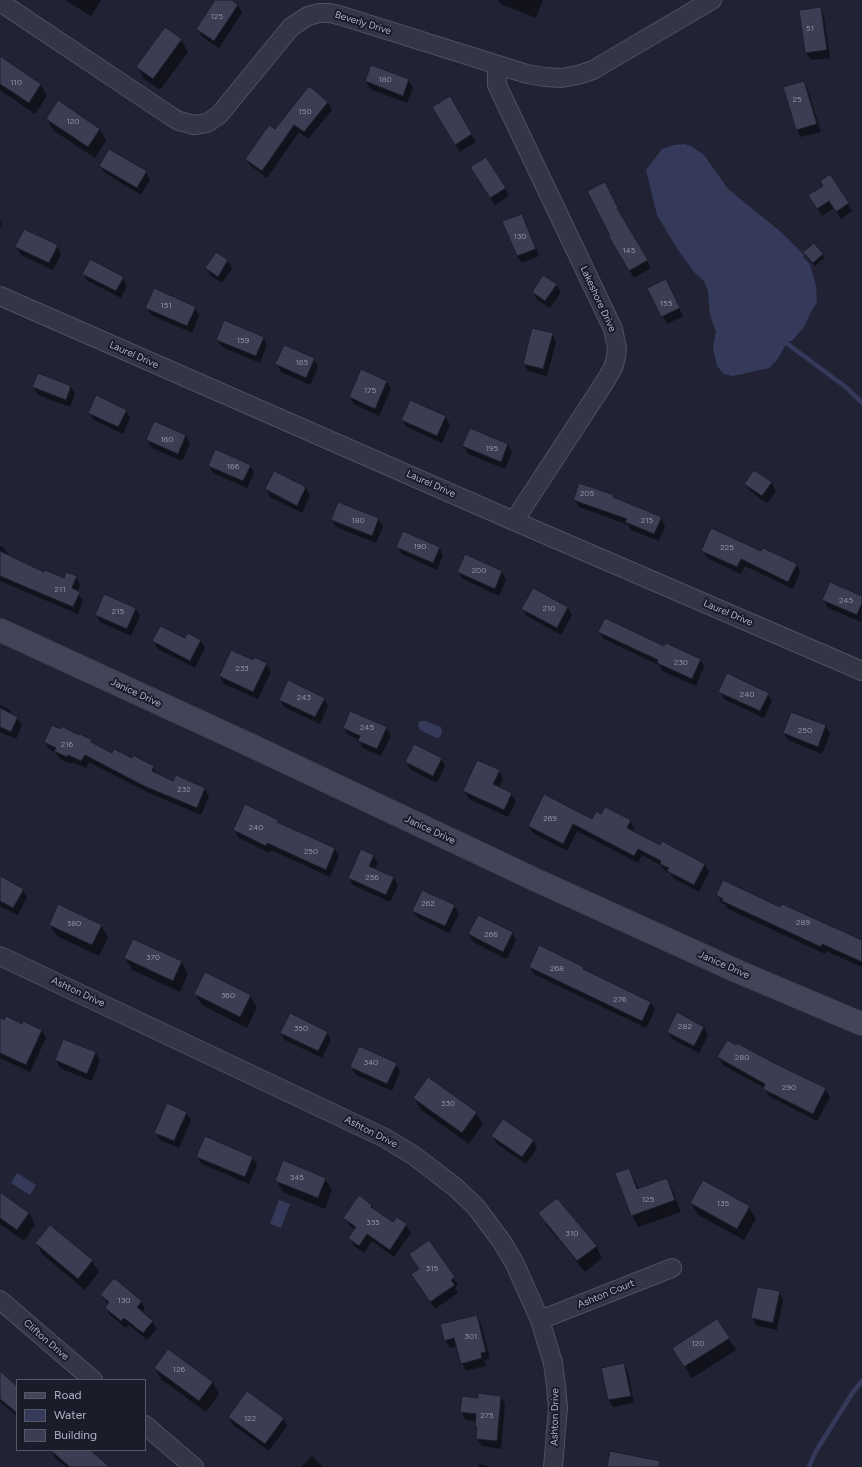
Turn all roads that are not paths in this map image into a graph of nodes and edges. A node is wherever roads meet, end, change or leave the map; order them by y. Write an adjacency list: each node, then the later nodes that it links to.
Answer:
1 (712, 0): 3 (street, Beverly Drive)
2 (0, 2): 3 (street, Beverly Drive)
3 (497, 66): 5 (street, Lakeshore Drive)
4 (0, 296): 5 (street, Laurel Drive)
5 (514, 521): 7 (street, Laurel Drive)
6 (0, 630): 9 (street, Janice Drive)
7 (862, 671)
8 (0, 956): 12 (street, Ashton Drive)
9 (862, 1024)
10 (672, 1268): 12 (street, Ashton Court)
11 (0, 1300): 13 (street, Clifton Drive)
12 (540, 1320): 16 (street, Ashton Drive)
13 (92, 1379)
14 (146, 1426): 15 (street)
15 (194, 1467)
16 (553, 1467)

